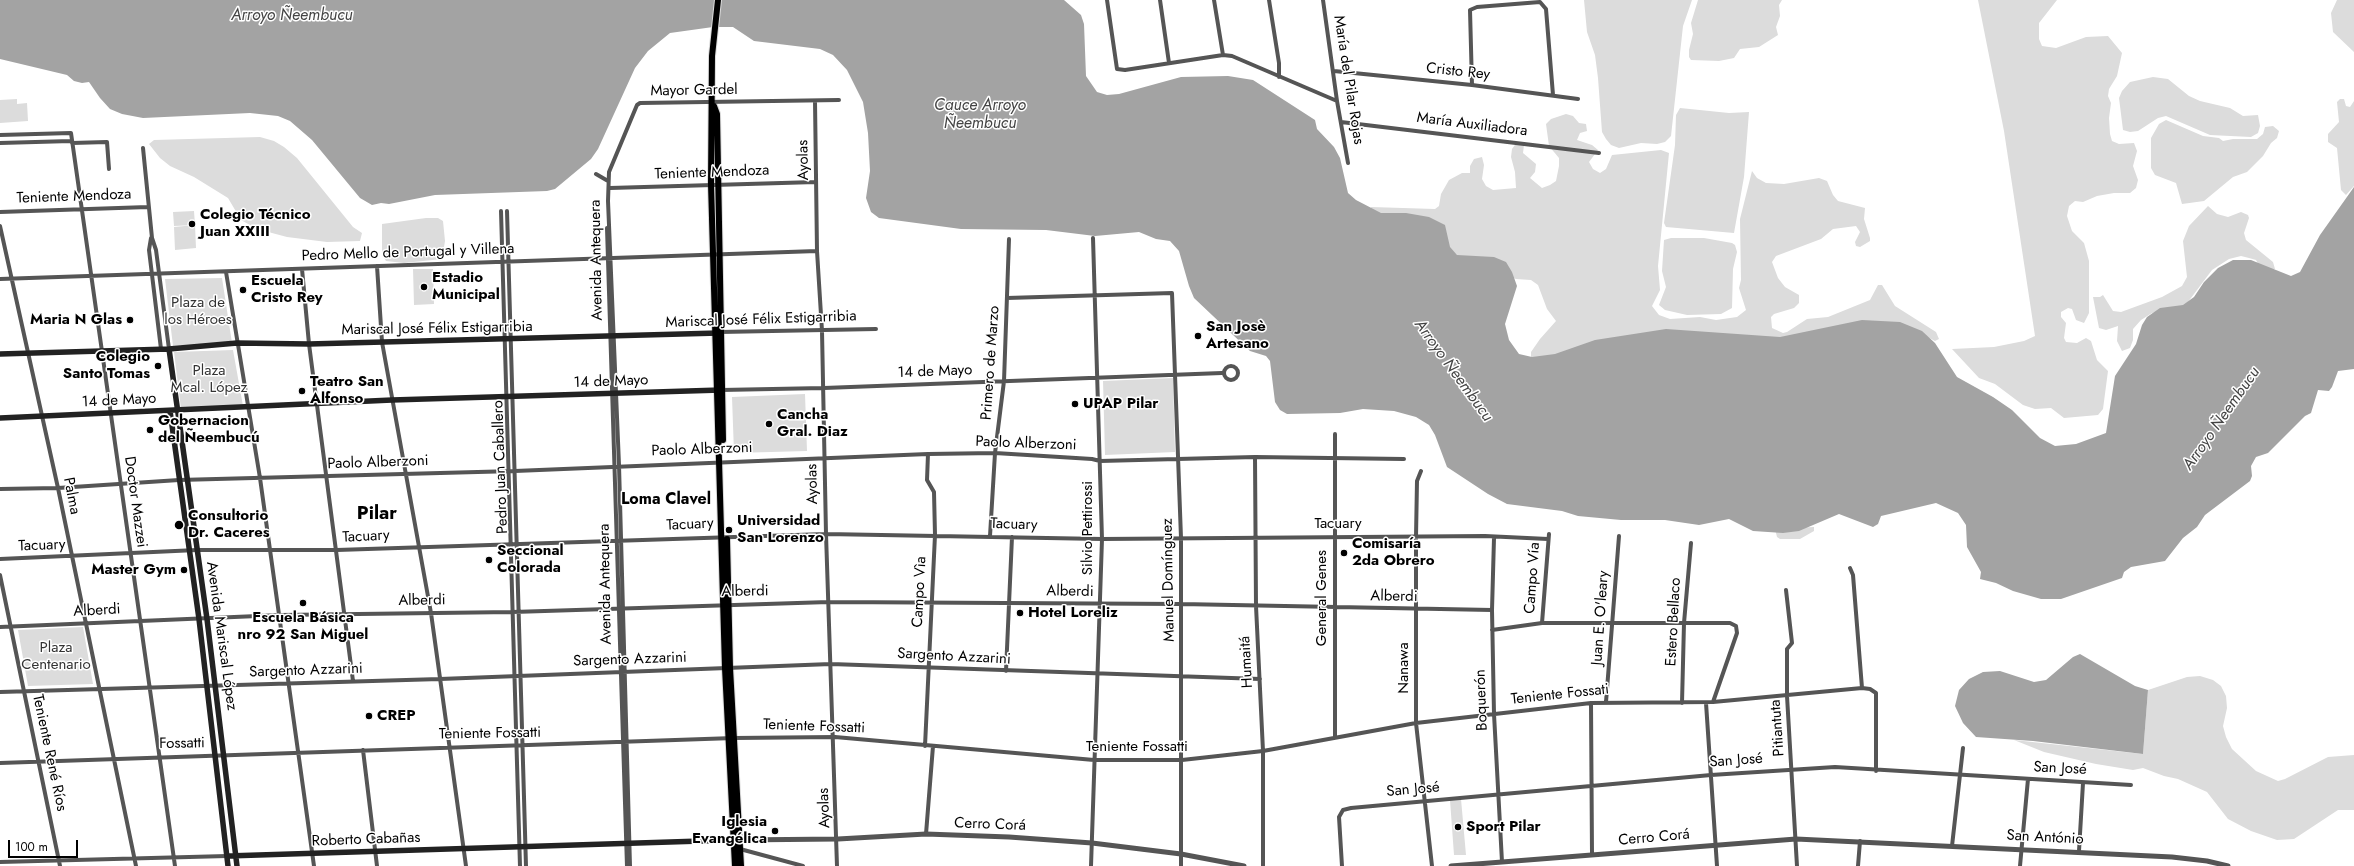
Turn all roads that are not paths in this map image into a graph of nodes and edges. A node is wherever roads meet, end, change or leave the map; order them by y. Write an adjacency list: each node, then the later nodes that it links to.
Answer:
1 (718, 0): 17 (main road)
2 (1107, 0): 8 (street)
3 (1160, 0): 8 (street)
4 (1214, 0): 7 (street)
5 (1269, 0): 10 (street)
6 (1323, 0): 9 (street, María del Pilar Rojas)
7 (1222, 55): 8 (street); 10 (street)
8 (1169, 63)
9 (1334, 71): 11 (street, Cristo Rey); 16 (street, María del Pilar Rojas)
10 (1279, 77): 16 (street)
11 (1472, 85): 12 (street, Cristo Rey); 12 (street)
12 (1552, 95): 13 (street, Cristo Rey)
13 (1578, 99)
14 (839, 100): 15 (street, Mayor Gardel)
15 (815, 101): 17 (street, Mayor Gardel); 28 (street, Ayolas)
16 (1337, 101): 18 (street, María del Pilar Rojas)
17 (713, 102): 27 (street, Mayor Gardel); 29 (main road)
18 (1341, 122): 23 (street, María Auxiliadora); 24 (street, María del Pilar Rojas)
19 (0, 135): 20 (street, Doctor Mazzei)
20 (71, 142): 21 (street); 25 (street); 32 (street, Doctor Mazzei)
21 (0, 143)
22 (143, 148): 31 (street)
23 (1599, 153)
24 (1348, 163)
25 (109, 169)
26 (596, 174): 27 (street)
27 (608, 181): 30 (street, Mayor Gardel)
28 (816, 182): 29 (street, Teniente Mendoza); 40 (street, Ayolas)
29 (714, 184): 30 (street, Teniente Mendoza); 41 (main road)
30 (610, 188): 42 (street, Avenida Antequera)
31 (148, 207): 32 (street, Teniente Mendoza); 37 (street)
32 (81, 208): 35 (street, Teniente Mendoza); 50 (street, Doctor Mazzei)
33 (501, 211): 43 (street, Pedro Juan Caballero)
34 (507, 211): 44 (street, Pedro Juan Caballero)
35 (0, 212)
36 (0, 226): 51 (street, Palma)
37 (152, 238): 48 (street); 49 (street)
38 (1093, 238): 53 (street, Silvio Pettirossi)
39 (1009, 239): 54 (street, Primero de Marzo)
40 (817, 251): 41 (street, Pedro Mello de Portugal y Villena); 56 (street, Ayolas)
41 (716, 253): 42 (street, Pedro Mello de Portugal y Villena); 57 (main road)
42 (609, 257): 44 (street, Pedro Mello de Portugal y Villena); 58 (street, Avenida Antequera)
43 (503, 261): 44 (street, Pedro Mello de Portugal y Villena); 45 (street, Pedro Mello de Portugal y Villena); 59 (street, Pedro Juan Caballero)
44 (508, 261): 59 (street, Pedro Juan Caballero)
45 (377, 266): 46 (street, Pedro Mello de Portugal y Villena); 61 (street)
46 (302, 269): 47 (street, Pedro Mello de Portugal y Villena); 62 (street)
47 (226, 272): 49 (street, Pedro Mello de Portugal y Villena); 60 (street)
48 (153, 274): 49 (street, Pedro Mello de Portugal y Villena); 50 (street, Pedro Mello de Portugal y Villena); 63 (street)
49 (160, 274): 64 (street)
50 (91, 276): 51 (street, Pedro Mello de Portugal y Villena); 65 (street, Doctor Mazzei)
51 (12, 278): 52 (street, Pedro Mello de Portugal y Villena); 66 (street, Palma)
52 (0, 279)
53 (1095, 295): 54 (street); 69 (street, Manuel Domínguez); 70 (street, Silvio Pettirossi)
54 (1007, 298): 71 (street, Primero de Marzo)
55 (876, 329): 56 (street, Mariscal José Félix Estigarribia)
56 (822, 331): 57 (street, Mariscal José Félix Estigarribia); 72 (street, Ayolas)
57 (718, 333): 58 (main road, Mariscal José Félix Estigarribia); 73 (main road)
58 (612, 337): 59 (main road, Mariscal José Félix Estigarribia); 74 (street, Avenida Antequera)
59 (507, 339): 61 (main road, Mariscal José Félix Estigarribia); 75 (street, Pedro Juan Caballero)
60 (237, 342): 62 (main road, Mariscal José Félix Estigarribia); 64 (main road, Mariscal José Félix Estigarribia); 78 (street)
61 (382, 342): 62 (main road, Mariscal José Félix Estigarribia); 76 (street)
62 (309, 344): 77 (street)
63 (161, 349): 64 (main road, Mariscal José Félix Estigarribia); 65 (main road, Mariscal José Félix Estigarribia)
64 (169, 349): 79 (main road, Avenida Mariscal López)
65 (101, 350): 66 (main road, Mariscal José Félix Estigarribia); 81 (street, Doctor Mazzei)
66 (28, 353): 67 (main road, Mariscal José Félix Estigarribia); 82 (street, Palma)
67 (0, 354)
68 (1222, 373): 69 (street, 14 de Mayo)
69 (1175, 375): 70 (street, 14 de Mayo); 90 (street, Manuel Domínguez)
70 (1097, 378): 71 (street, 14 de Mayo); 93 (street, Silvio Pettirossi)
71 (1004, 382): 72 (street, 14 de Mayo); 85 (street, Primero de Marzo)
72 (824, 388): 73 (street, 14 de Mayo); 88 (street, Ayolas)
73 (719, 390): 74 (main road, 14 de Mayo); 92 (main road)
74 (614, 393): 75 (main road, 14 de Mayo); 94 (street, Avenida Antequera)
75 (509, 397): 76 (main road, 14 de Mayo); 95 (street, Pedro Juan Caballero)
76 (392, 400): 77 (main road, 14 de Mayo); 97 (street)
77 (319, 405): 78 (main road, 14 de Mayo); 98 (street)
78 (250, 407): 79 (main road, 14 de Mayo); 99 (street)
79 (177, 410): 80 (main road, 14 de Mayo); 101 (main road, Avenida Mariscal López)
80 (170, 411): 81 (main road, 14 de Mayo); 100 (main road, Avenida Mariscal López)
81 (110, 414): 82 (main road, 14 de Mayo); 102 (street, Doctor Mazzei)
82 (43, 417): 83 (main road, 14 de Mayo); 103 (street, Palma)
83 (0, 418)
84 (1335, 434): 89 (street, General Genes)
85 (995, 453): 86 (street, Paolo Alberzoni); 93 (street, Paolo Alberzoni); 109 (street, Primero de Marzo)
86 (928, 454): 88 (street, Paolo Alberzoni); 107 (street, Campo Vìa)
87 (1255, 457): 89 (street, Paolo Alberzoni); 90 (street, Paolo Alberzoni); 113 (street, Humaitá)
88 (824, 458): 92 (street, Paolo Alberzoni); 105 (street, Ayolas)
89 (1334, 458): 91 (street, Paolo Alberzoni); 110 (street, General Genes)
90 (1179, 459): 93 (street, Paolo Alberzoni); 115 (street, Manuel Domínguez)
91 (1404, 459)
92 (722, 461): 94 (street, Paolo Alberzoni); 108 (main road)
93 (1100, 461): 117 (street, Silvio Pettirossi)
94 (617, 465): 95 (street, Paolo Alberzoni); 119 (street, Avenida Antequera)
95 (512, 471): 97 (street, Paolo Alberzoni); 121 (street, Pedro Juan Caballero); 122 (street, Pedro Juan Caballero)
96 (1421, 471): 114 (street, Nanawa)
97 (404, 473): 98 (street, Paolo Alberzoni); 123 (street)
98 (327, 477): 99 (street, Paolo Alberzoni); 127 (street)
99 (260, 478): 101 (street, Paolo Alberzoni); 126 (street)
100 (179, 480): 101 (street, Paolo Alberzoni); 102 (street, Paolo Alberzoni); 124 (main road, Avenida Mariscal López)
101 (186, 480): 125 (main road, Avenida Mariscal López)
102 (120, 484): 103 (street, Paolo Alberzoni); 128 (street, Doctor Mazzei)
103 (58, 488): 104 (street, Paolo Alberzoni); 129 (street, Palma)
104 (0, 489)
105 (826, 534): 107 (street, Tacuary); 108 (street, Tacuary); 134 (street, Ayolas)
106 (1549, 534): 118 (street, Campo Vía)
107 (935, 535): 109 (street, Tacuary); 135 (street, Campo Vìa)
108 (725, 536): 119 (street, Tacuary); 137 (main road)
109 (990, 536): 112 (street, Tacuary)
110 (1334, 536): 113 (street, Tacuary); 114 (street, Tacuary); 142 (street, General Genes)
111 (1619, 536): 153 (street, Juan E. O'leary)
112 (1012, 537): 117 (street, Tacuary); 136 (street)
113 (1255, 537): 115 (street, Tacuary); 140 (street, Humaitá)
114 (1416, 537): 116 (street, Tacuary); 143 (street, Nanawa)
115 (1181, 538): 117 (street, Tacuary); 138 (street, Manuel Domínguez)
116 (1494, 538): 118 (street, Tacuary); 144 (street, Boquerón)
117 (1102, 539): 139 (street, Silvio Pettirossi)
118 (1548, 539): 152 (street, Campo Vía)
119 (619, 541): 122 (street, Tacuary); 141 (street, Avenida Antequera)
120 (1691, 543): 154 (street, Estero Bellaco)
121 (511, 544): 122 (street, Tacuary); 123 (street, Tacuary); 145 (street, Pedro Juan Caballero)
122 (516, 544): 145 (street, Pedro Juan Caballero)
123 (419, 546): 127 (street, Tacuary); 146 (street)
124 (189, 550): 125 (street, Tacuary); 128 (street, Tacuary); 149 (main road, Avenida Mariscal López)
125 (197, 550): 126 (street, Tacuary); 150 (main road, Avenida Mariscal López)
126 (271, 550): 127 (street, Tacuary); 148 (street)
127 (337, 550): 147 (street)
128 (130, 553): 129 (street, Tacuary); 151 (street, Doctor Mazzei)
129 (71, 556): 130 (street, Tacuary); 155 (street, Palma)
130 (0, 559)
131 (1850, 568): 174 (street)
132 (0, 575): 157 (street, Teniente René Ríos)
133 (1786, 590): 178 (street, Pitiantuta)
134 (829, 602): 135 (street, Alberdi); 137 (street, Alberdi); 159 (street, Ayolas)
135 (931, 602): 136 (street, Alberdi); 160 (street, Campo Vìa)
136 (1008, 603): 139 (street, Alberdi); 162 (street)
137 (726, 604): 141 (street, Alberdi); 161 (main road)
138 (1181, 604): 139 (street, Alberdi); 140 (street, Alberdi); 165 (street, Manuel Domínguez)
139 (1099, 605): 164 (street, Silvio Pettirossi)
140 (1256, 606): 142 (street, Alberdi); 168 (street, Humaitá)
141 (620, 608): 145 (street, Alberdi); 163 (street, Avenida Antequera)
142 (1334, 608): 143 (street, Alberdi); 186 (street, General Genes)
143 (1416, 609): 144 (street, Alberdi); 185 (street, Nanawa)
144 (1492, 610): 158 (street, Boquerón)
145 (516, 612): 146 (street, Alberdi); 166 (street, Pedro Juan Caballero)
146 (431, 613): 147 (street, Alberdi); 167 (street)
147 (346, 614): 148 (street, Alberdi); 169 (street)
148 (281, 615): 150 (street, Alberdi); 170 (street)
149 (199, 619): 150 (street, Alberdi); 151 (street, Alberdi); 172 (main road, Avenida Mariscal López)
150 (207, 619): 173 (main road, Avenida Mariscal López)
151 (139, 620): 155 (street, Alberdi); 171 (street, Doctor Mazzei)
152 (1542, 623): 153 (street); 158 (street)
153 (1612, 623): 154 (street); 179 (street, Juan E. O'leary)
154 (1684, 623): 181 (street); 183 (street, Estero Bellaco)
155 (85, 624): 157 (street, Alberdi); 175 (street, Palma)
156 (0, 627): 157 (street, Alberdi)
157 (10, 627): 176 (street, Teniente René Ríos)
158 (1492, 630): 184 (street, Boquerón)
159 (831, 664): 160 (street, Sargento Azzarini); 161 (street, Sargento Azzarini); 188 (street, Ayolas)
160 (929, 666): 162 (street, Sargento Azzarini); 192 (street, Campo Vìa)
161 (728, 668): 163 (street, Sargento Azzarini); 187 (main road)
162 (1006, 671): 164 (street, Sargento Azzarini)
163 (622, 673): 166 (street, Sargento Azzarini); 189 (street, Avenida Antequera)
164 (1097, 675): 165 (street, Sargento Azzarini); 203 (street, Silvio Pettirossi)
165 (1182, 675): 168 (street, Sargento Azzarini); 204 (street, Manuel Domínguez)
166 (518, 677): 167 (street, Sargento Azzarini); 190 (street, Pedro Juan Caballero); 191 (street, Pedro Juan Caballero)
167 (440, 679): 169 (street, Sargento Azzarini); 194 (street)
168 (1260, 679): 197 (street, Humaitá)
169 (353, 681): 170 (street, Sargento Azzarini)
170 (290, 683): 173 (street, Sargento Azzarini); 198 (street)
171 (150, 686): 172 (street, Sargento Azzarini); 175 (street, Sargento Azzarini); 199 (street, Doctor Mazzei)
172 (206, 686): 173 (street, Sargento Azzarini); 200 (main road, Avenida Mariscal López)
173 (216, 686): 201 (main road, Avenida Mariscal López)
174 (1862, 688): 178 (street, Teniente Fossati); 208 (street)
175 (100, 689): 176 (street, Sargento Azzarini); 202 (street, Palma)
176 (23, 690): 177 (street, Sargento Azzarini); 205 (street, Teniente René Ríos)
177 (0, 692)
178 (1787, 696): 181 (street, Teniente Fossati); 207 (street, Pitiantuta)
179 (1606, 702): 182 (street, Teniente Fossati); 183 (street, Teniente Fossati)
180 (1706, 702): 181 (street, Teniente Fossati); 183 (street, Teniente Fossati); 209 (street)
181 (1713, 702)
182 (1591, 703): 184 (street, Teniente Fossati); 213 (street)
183 (1682, 703)
184 (1494, 714): 185 (street, Teniente Fossati); 215 (street, Boquerón)
185 (1416, 723): 186 (street, Teniente Fossati); 216 (street, Nanawa)
186 (1335, 737): 197 (street, Teniente Fossati)
187 (731, 738): 188 (street, Teniente Fossatti); 189 (street, Teniente Fossatti); 220 (main road)
188 (835, 738): 192 (street, Teniente Fossatti); 219 (street, Ayolas)
189 (625, 742): 191 (street, Teniente Fossatti); 223 (street, Avenida Antequera)
190 (517, 746): 191 (street, Teniente Fossatti); 194 (street, Teniente Fossatti); 226 (street, Pedro Juan Caballero)
191 (522, 746): 226 (street, Pedro Juan Caballero)
192 (925, 746): 193 (street, Teniente Fossatti)
193 (933, 746): 203 (street, Teniente Fossatti); 217 (street)
194 (450, 747): 196 (street, Teniente Fossatti); 227 (street)
195 (1963, 748): 210 (street)
196 (363, 750): 198 (street, Fossatti); 231 (street)
197 (1263, 750): 204 (street, Teniente Fossatti); 261 (street, Humaitá)
198 (298, 753): 201 (street, Fossatti); 232 (street)
199 (160, 756): 200 (street, Fossatti); 202 (street, Fossatti); 237 (street, Doctor Mazzei)
200 (216, 756): 201 (street, Fossatti); 235 (main road, Avenida Mariscal López)
201 (224, 756): 236 (main road, Avenida Mariscal López)
202 (113, 758): 205 (street, Fossatti); 238 (street, Palma)
203 (1094, 760): 204 (street, Teniente Fossatti); 222 (street, Silvio Pettirossi)
204 (1182, 760): 233 (street, Manuel Domínguez)
205 (38, 761): 206 (street, Fossatti); 239 (street, Teniente René Ríos)
206 (0, 763)
207 (1792, 770): 208 (street, San José); 209 (street, San José); 218 (street, Pitiantuta)
208 (1876, 771): 210 (street, San José)
209 (1711, 775): 213 (street, San José); 224 (street)
210 (1960, 776): 211 (street, San José); 225 (street)
211 (2028, 779): 212 (street, San José); 229 (street)
212 (2083, 782): 214 (street, San José); 230 (street)
213 (1591, 785): 215 (street, San José); 234 (street)
214 (2131, 785)
215 (1498, 793): 216 (street, San José); 241 (street, Boquerón)
216 (1426, 801): 262 (street, San José); 263 (street, Nanawa)
217 (926, 834): 219 (street, Cerro Corá); 222 (street, Cerro Corá)
218 (1796, 838): 221 (street, Cerro Corá); 224 (street, Cerro Corá); 266 (street, Pitiantuta)
219 (838, 839): 220 (street, Cerro Corá); 257 (street, Ayolas)
220 (736, 840): 223 (main road, Roberto Cabañas); 228 (main road); 254 (main road)
221 (1860, 840): 225 (street, San António); 267 (street)
222 (1092, 843): 233 (street, Cerro Corá); 258 (street, Silvio Pettirossi)
223 (628, 844): 226 (main road, Roberto Cabañas); 252 (street, Avenida Antequera); 253 (street, Avenida Antequera)
224 (1716, 845): 234 (street, Cerro Corá); 265 (street)
225 (1952, 846): 229 (street, San António)
226 (522, 847): 227 (main road, Roberto Cabañas); 250 (street, Pedro Juan Caballero); 251 (street, Pedro Juan Caballero)
227 (464, 849): 231 (main road, Roberto Cabañas); 249 (street)
228 (740, 849): 255 (main road); 256 (street)
229 (2021, 849): 230 (street, San António); 268 (street)
230 (2079, 851): 269 (street, San António)
231 (375, 852): 232 (main road, Roberto Cabañas); 248 (street)
232 (312, 854): 236 (main road, Roberto Cabañas); 247 (street)
233 (1182, 854): 259 (street, Manuel Domínguez); 260 (street, Cerro Corá)
234 (1592, 855): 241 (street, Cerro Corá)
235 (227, 856): 236 (main road, Roberto Cabañas); 237 (street, Roberto Cabañas); 245 (main road, Avenida Mariscal López)
236 (236, 856): 246 (main road, Avenida Mariscal López)
237 (174, 857): 238 (street, Roberto Cabañas); 244 (street, Doctor Mazzei)
238 (134, 858): 239 (street, Roberto Cabañas); 243 (street, Palma)
239 (59, 861): 240 (street, Roberto Cabañas); 242 (street, Teniente René Ríos)
240 (0, 862)
241 (1502, 862): 264 (street, Cerro Corá)
242 (60, 866)
243 (136, 866)
244 (175, 866)
245 (228, 866)
246 (237, 866)
247 (314, 866)
248 (377, 866)
249 (466, 866)
250 (520, 866)
251 (526, 866)
252 (627, 866)
253 (630, 866)
254 (735, 866)
255 (741, 866)
256 (803, 866)
257 (837, 866)
258 (1091, 866)
259 (1181, 866)
260 (1244, 866)
261 (1263, 866)
262 (1342, 866)
263 (1432, 866)
264 (1451, 866)
265 (1717, 866)
266 (1797, 866)
267 (1858, 866)
268 (2020, 866)
269 (2228, 866)

